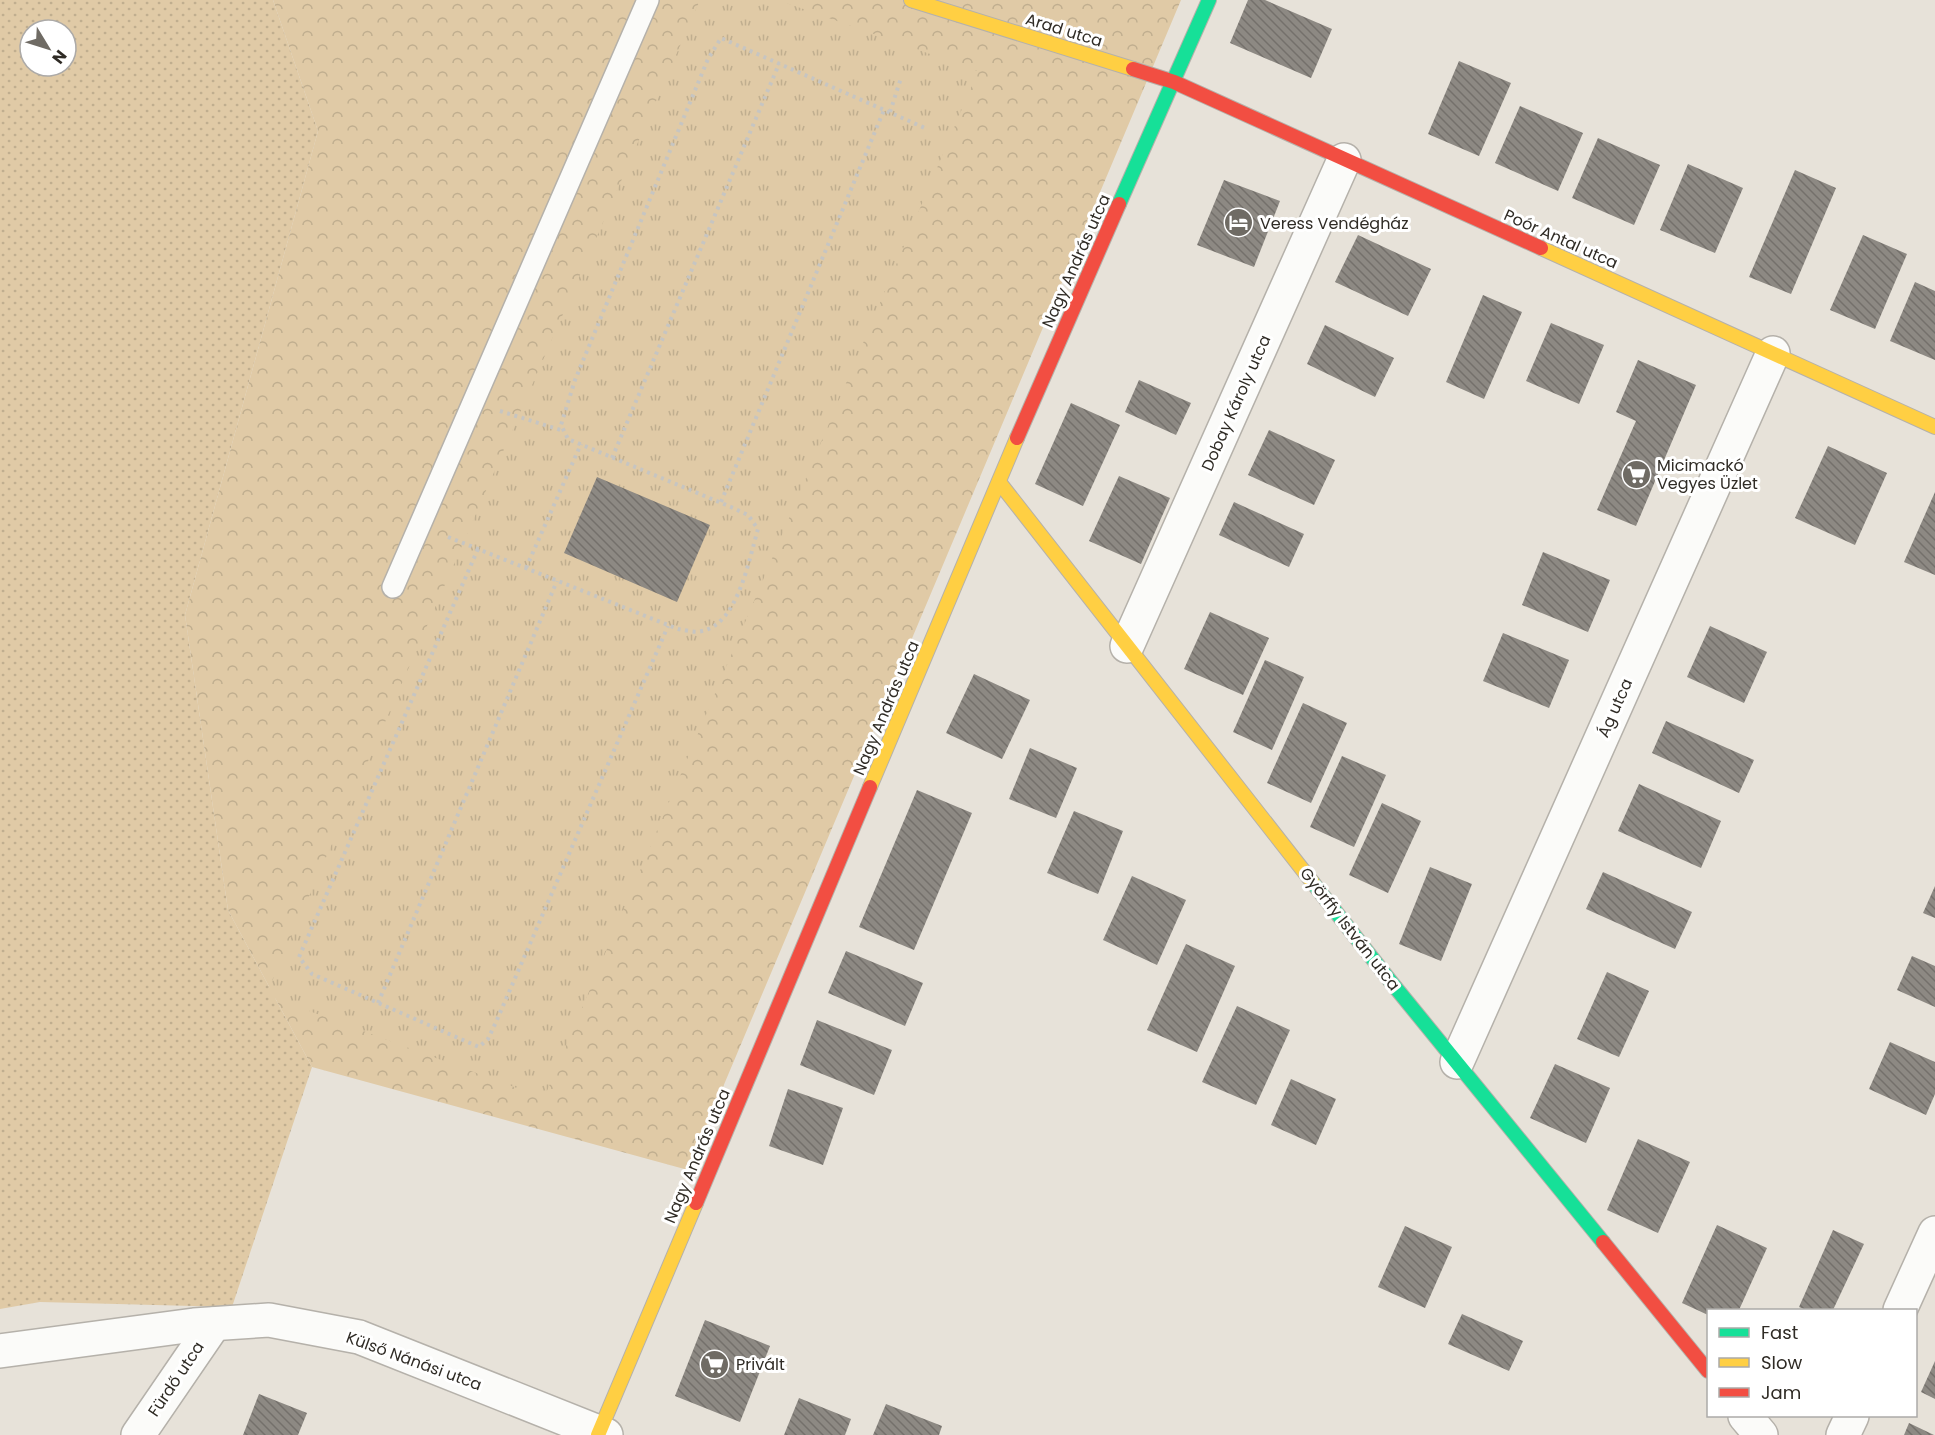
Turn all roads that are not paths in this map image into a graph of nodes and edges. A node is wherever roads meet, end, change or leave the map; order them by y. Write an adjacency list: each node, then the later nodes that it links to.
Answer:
1 (648, 0): 9 (lane)
2 (911, 0): 4 (street, Arad utca)
3 (1209, 0): 4 (street, Nagy András utca)
4 (1174, 82): 5 (street, Poór Antal utca); 8 (street, Nagy András utca)
5 (1344, 160): 6 (street, Poór Antal utca); 10 (street, Dobay Károly utca)
6 (1773, 353): 7 (street, Poór Antal utca); 11 (street, Ág utca)
7 (1935, 427)
8 (999, 482): 10 (street, Györffy István utca); 19 (street, Nagy András utca)
9 (393, 587)
10 (1127, 646): 11 (street, Györffy István utca)
11 (1457, 1062): 16 (street, Györffy István utca)
12 (1935, 1233): 13 (street)
13 (1901, 1309)
14 (214, 1324): 15 (street, Külső Nánási utca); 19 (street, Külső Nánási utca); 20 (street, Fürdő utca)
15 (0, 1351)
16 (1707, 1370)
17 (1746, 1417): 21 (street)
18 (1852, 1417): 22 (street)
19 (601, 1434)
20 (138, 1435)
21 (1761, 1435)
22 (1843, 1435)

